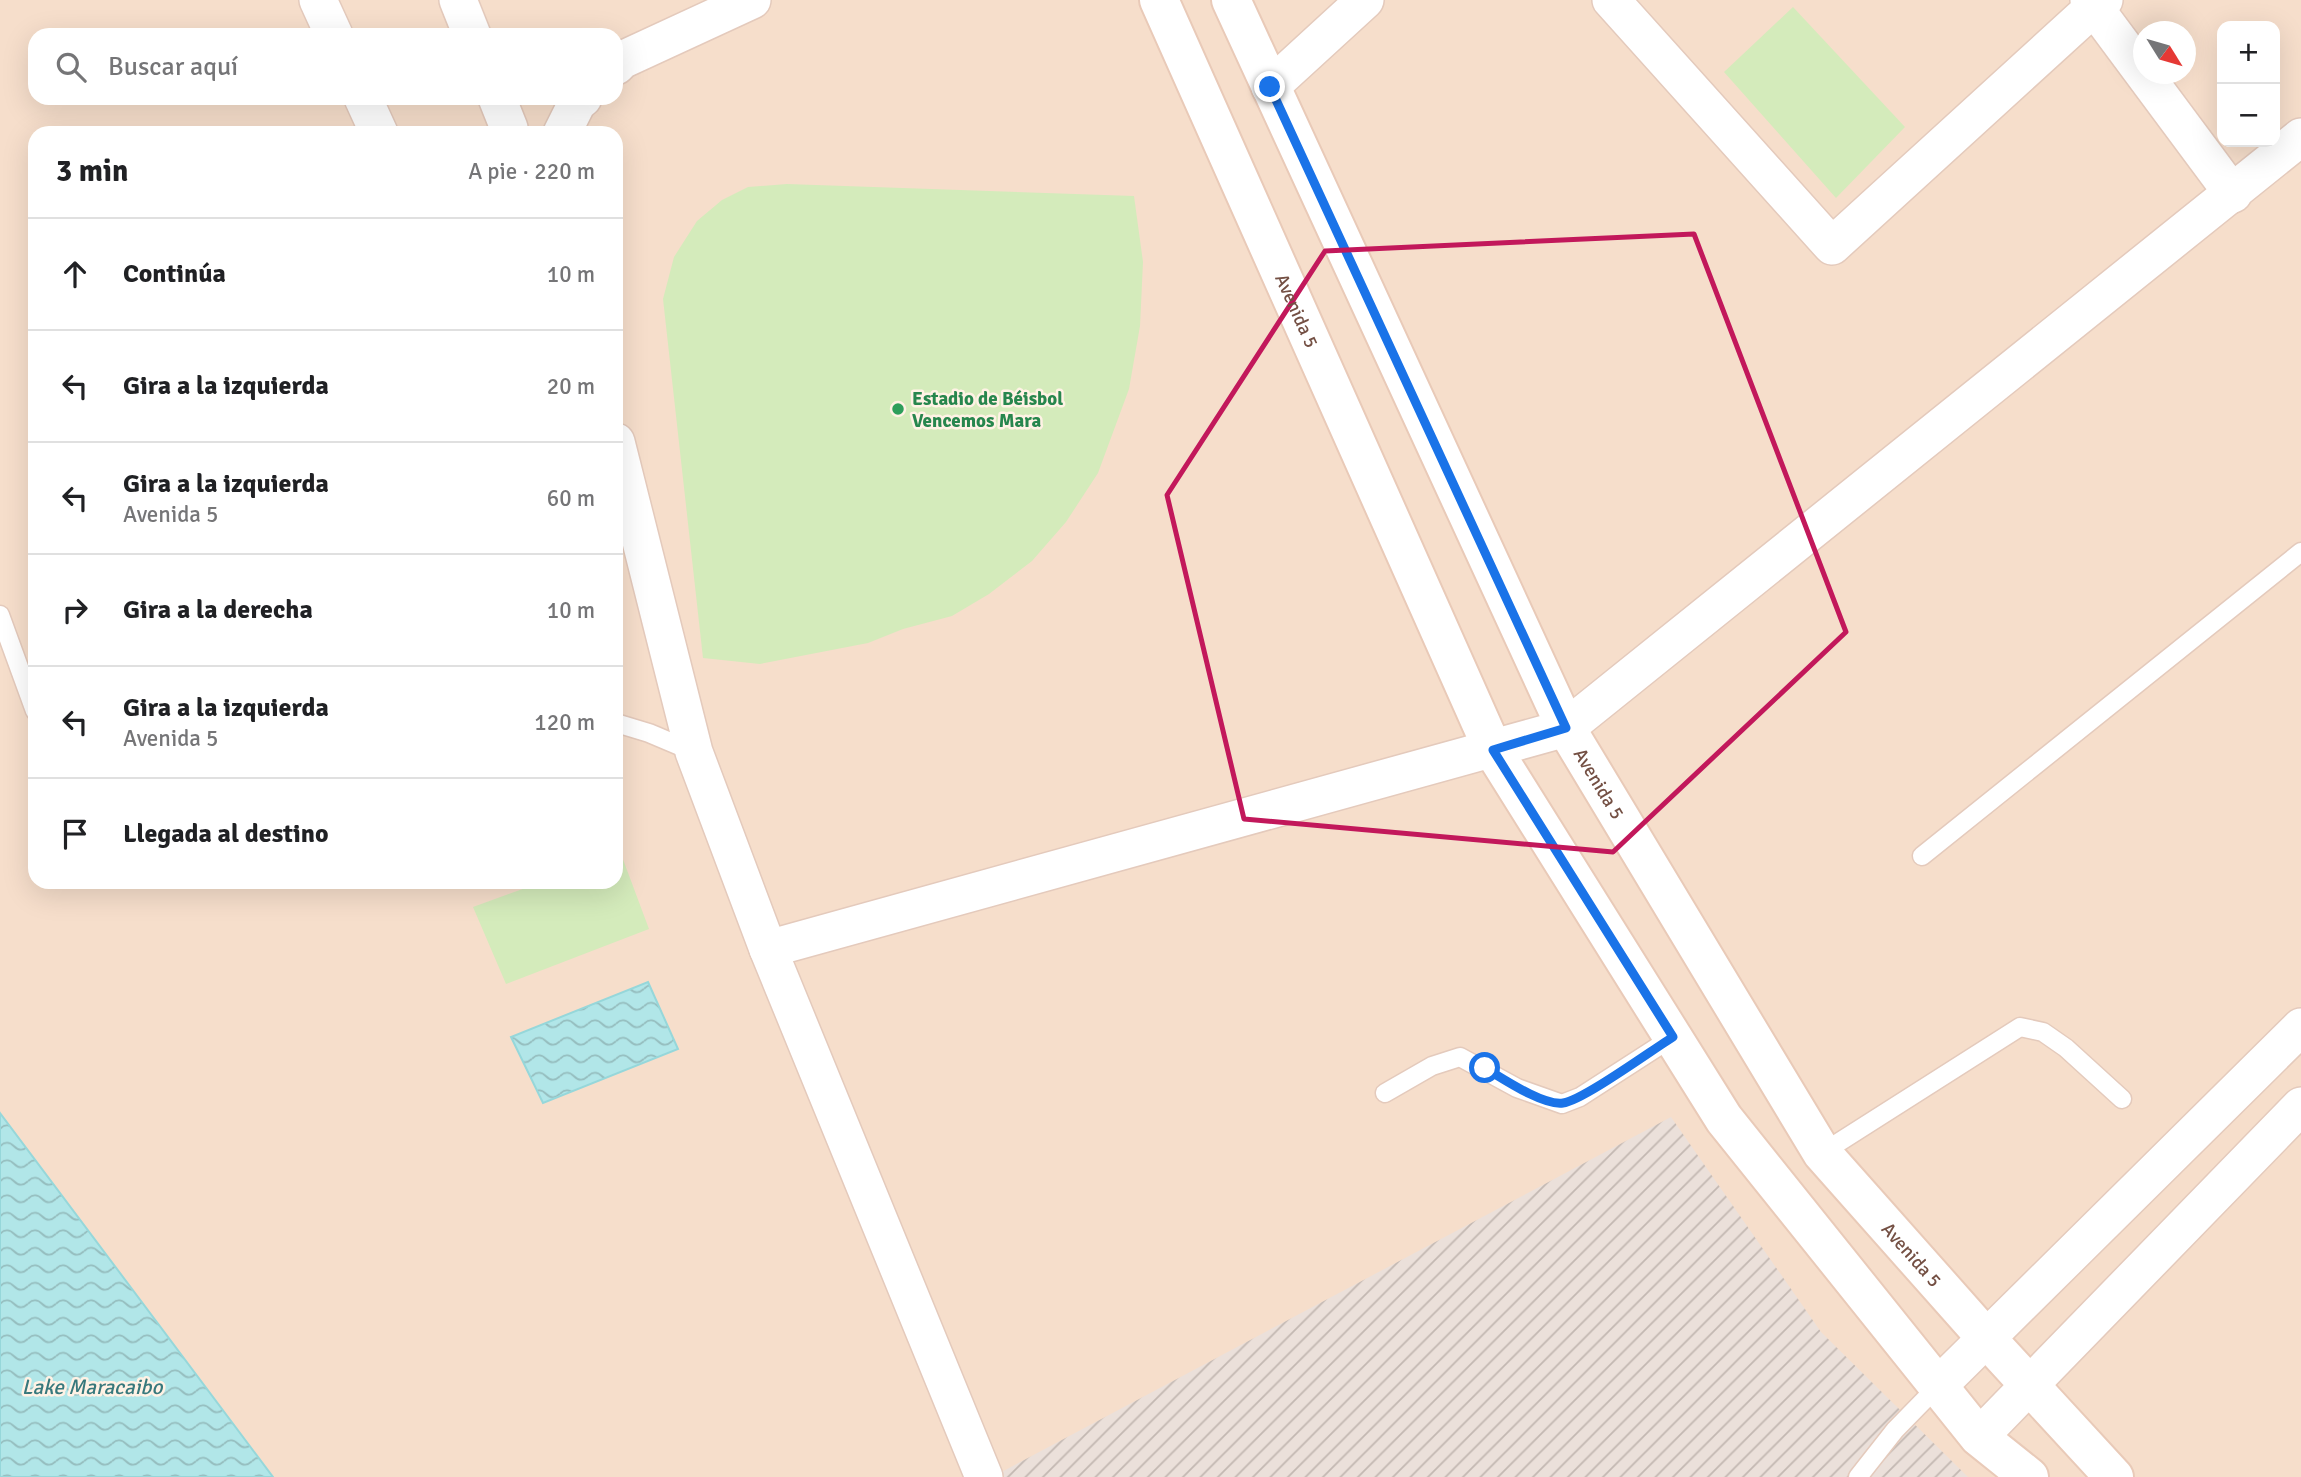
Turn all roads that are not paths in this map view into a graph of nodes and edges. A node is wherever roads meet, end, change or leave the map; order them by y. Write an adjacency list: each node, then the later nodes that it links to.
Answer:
1 (318, 0): 9 (street)
2 (458, 0): 10 (street)
3 (752, 0): 11 (street)
4 (1159, 0): 27 (main road, Avenida 5)
5 (1231, 0): 12 (main road, Avenida 5)
6 (1365, 0): 12 (street)
7 (2096, 2): 8 (street); 20 (street)
8 (1629, 6)
9 (331, 28)
10 (469, 28)
11 (623, 60)
12 (1270, 87): 26 (main road, Avenida 5)
13 (366, 105): 16 (street)
14 (500, 105): 17 (street)
15 (576, 105): 18 (street)
16 (376, 126)
17 (508, 126)
18 (566, 126)
19 (2301, 138): 20 (street)
20 (2233, 194): 26 (street)
21 (623, 470): 28 (street)
22 (2301, 552): 29 (lane)
23 (0, 615): 24 (lane)
24 (28, 692)
25 (623, 725): 28 (lane)
26 (1566, 728): 27 (street); 36 (main road, Avenida 5)
27 (1493, 750): 30 (street); 32 (main road, Avenida 5)
28 (694, 752): 30 (street)
29 (1922, 856)
30 (768, 949): 41 (street)
31 (2301, 1027): 37 (street)
32 (1673, 1037): 33 (lane); 39 (main road, Avenida 5)
33 (1385, 1093)
34 (2122, 1099): 36 (lane)
35 (2301, 1106): 38 (street)
36 (1822, 1153): 37 (main road, Avenida 5)
37 (1987, 1339): 38 (main road, Avenida 5); 39 (street)
38 (2028, 1385): 40 (street); 44 (main road, Avenida 5)
39 (1938, 1386): 40 (main road, Avenida 5); 42 (lane)
40 (1979, 1437): 43 (main road, Avenida 5)
41 (984, 1477)
42 (1858, 1477)
43 (2029, 1477)
44 (2114, 1477)

